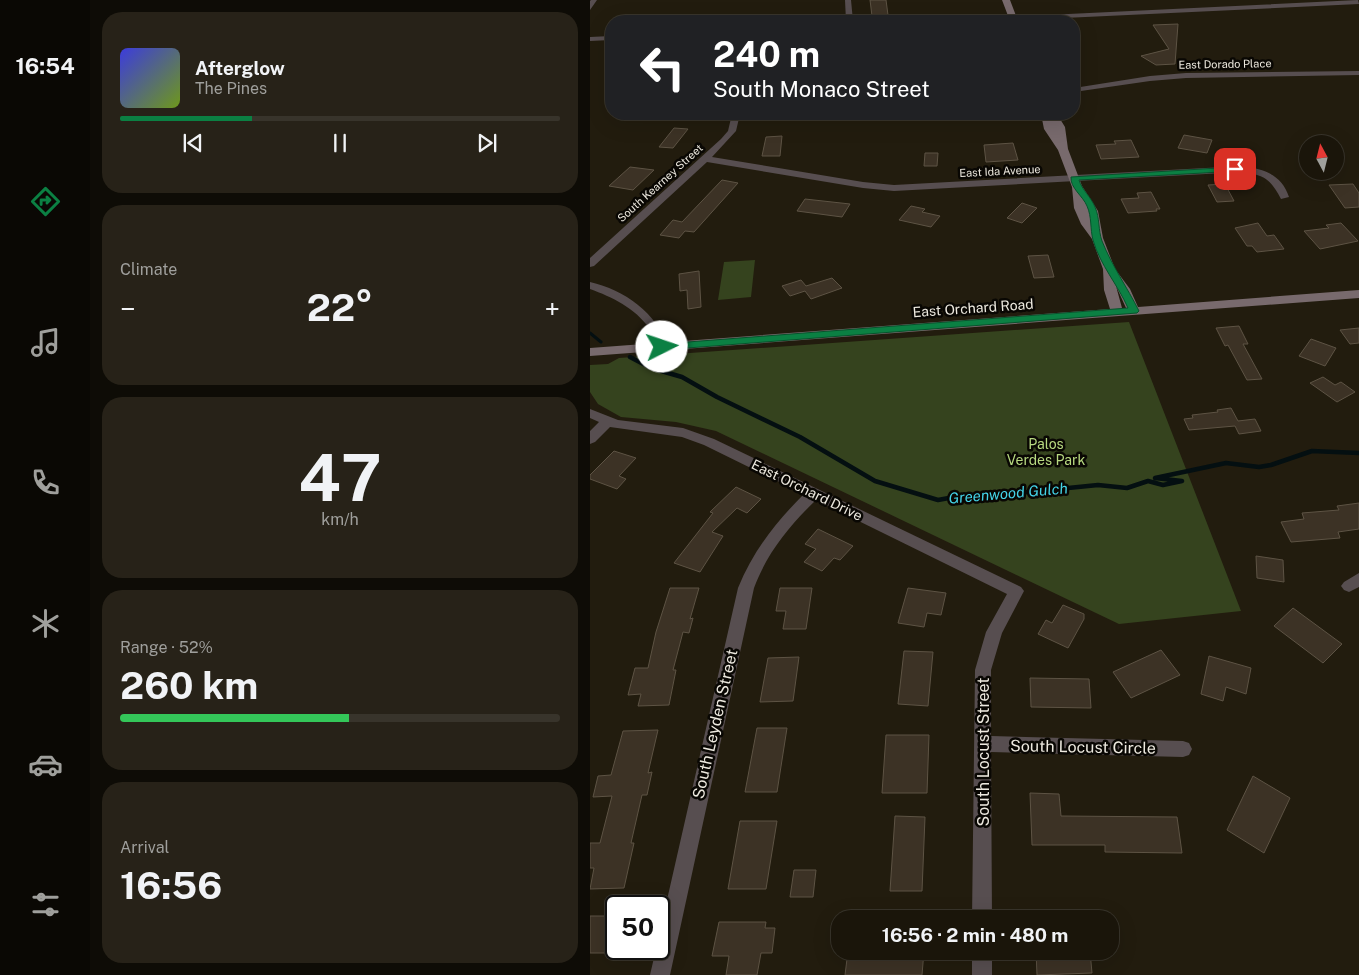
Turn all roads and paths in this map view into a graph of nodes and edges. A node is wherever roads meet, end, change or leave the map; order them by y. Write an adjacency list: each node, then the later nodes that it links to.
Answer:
1 (594, 0): 5 (street)
2 (848, 0): 6 (street)
3 (1006, 0): 7 (main road)
4 (1359, 2): 8 (street)
5 (590, 8)
6 (849, 15)
7 (1011, 15)
8 (1080, 17)
9 (605, 38): 10 (street)
10 (590, 39)
11 (1359, 72): 13 (street, East Dorado Place)
12 (1080, 85): 13 (street, East Dorado Place)
13 (1092, 86): 14 (street, East Dorado Place)
14 (1080, 89)
15 (734, 120): 19 (street, South Kearney Street)
16 (1047, 120): 18 (main road)
17 (1056, 120): 18 (main road)
18 (1063, 149): 20 (main road)
19 (706, 159): 20 (street, East Ida Avenue); 22 (street, South Kearney Street)
20 (1076, 183): 21 (street, East Ida Avenue); 23 (main road)
21 (1284, 197)
22 (590, 264)
23 (1110, 269): 26 (main road); 27 (main road)
24 (590, 285): 28 (street)
25 (1359, 294): 26 (main road, East Orchard Road)
26 (1134, 311): 27 (main road, East Orchard Road)
27 (1117, 312): 28 (main road, East Orchard Road)
28 (662, 347): 29 (main road, East Orchard Road)
29 (590, 352)
30 (590, 414): 31 (street, East Orchard Drive)
31 (607, 422): 32 (street); 33 (street, East Orchard Drive)
32 (590, 439)
33 (812, 494): 34 (street, East Orchard Drive); 39 (street, South Leyden Street)
34 (1016, 592): 35 (street, South Locust Street)
35 (982, 744): 36 (street, South Locust Circle); 37 (street, South Locust Street)
36 (1183, 749)
37 (982, 910)
38 (982, 960): 40 (street)
39 (660, 975)
40 (982, 975)

